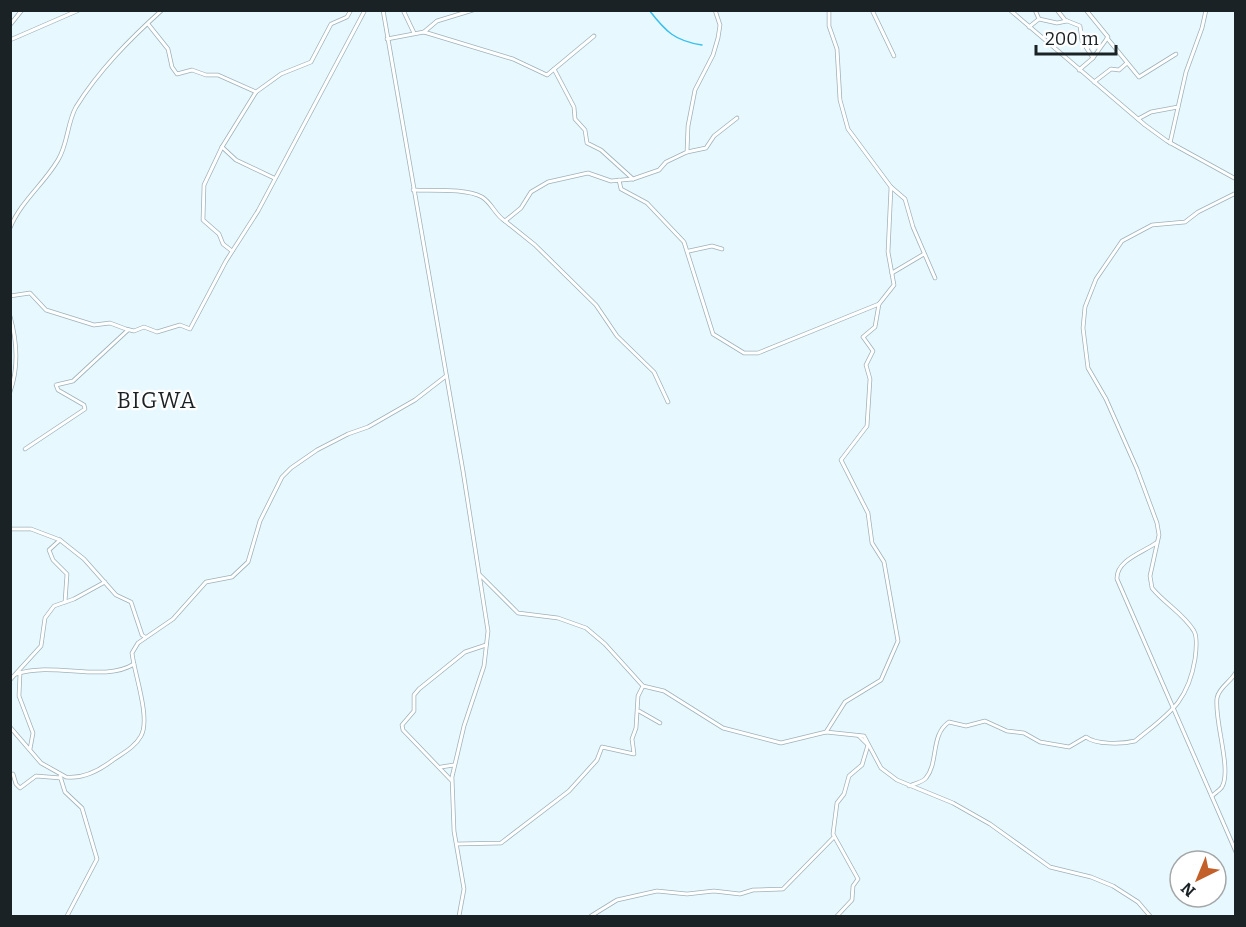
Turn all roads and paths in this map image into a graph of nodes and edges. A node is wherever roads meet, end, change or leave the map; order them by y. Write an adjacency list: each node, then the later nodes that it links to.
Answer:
1 (22, 10): 20 (street)
2 (79, 10): 27 (street)
3 (162, 10): 19 (street)
4 (351, 10): 35 (street)
5 (365, 10): 42 (street)
6 (383, 10): 26 (street)
7 (403, 10): 23 (street)
8 (473, 10): 22 (street)
9 (715, 10): 41 (street)
10 (829, 10): 46 (street)
11 (872, 10): 29 (street)
12 (1010, 10): 21 (street)
13 (1035, 10): 17 (street)
14 (1057, 10): 18 (street)
15 (1086, 10): 25 (street)
16 (1206, 10): 36 (street)
17 (1039, 19): 18 (street); 21 (street)
18 (1067, 21): 30 (street)
19 (148, 24): 35 (street); 50 (street)
20 (10, 25)
21 (1029, 27): 33 (street)
22 (424, 32): 23 (street); 32 (street)
23 (414, 33): 26 (street)
24 (594, 36): 32 (street)
25 (1107, 38): 30 (street); 31 (street)
26 (387, 39): 47 (street)
27 (10, 40)
28 (1176, 54): 31 (street)
29 (894, 56)
30 (1092, 58): 33 (street)
31 (1127, 63): 34 (street)
32 (554, 69): 43 (street)
33 (1079, 70): 34 (street)
34 (1094, 82): 38 (street)
35 (256, 92): 40 (street)
36 (1178, 107): 38 (street); 39 (street)
37 (737, 118): 41 (street)
38 (1138, 119): 39 (street)
39 (1170, 143): 44 (street)
40 (222, 147): 42 (street); 52 (street)
41 (687, 152): 43 (street)
42 (274, 178): 52 (street)
43 (633, 179): 45 (street)
44 (1236, 179)
45 (619, 180): 49 (street); 53 (street)
46 (891, 187): 54 (street); 55 (street)
47 (413, 190): 49 (street); 61 (street)
48 (1236, 193): 67 (street)
49 (505, 220): 63 (street)
50 (10, 228)
51 (722, 249): 53 (street)
52 (232, 251): 60 (street)
53 (689, 251): 58 (street)
54 (924, 254): 55 (street); 56 (street)
55 (892, 273): 58 (street)
56 (935, 278)
57 (10, 296): 60 (street)
58 (879, 304): 82 (street)
59 (10, 316): 62 (street)
60 (129, 330): 64 (street)
61 (446, 375): 68 (street); 71 (street)
62 (10, 392)
63 (668, 402)
64 (25, 449)
65 (10, 529): 66 (street)
66 (60, 540): 69 (street); 70 (street)
67 (1157, 542): 78 (street); 78 (street)
68 (479, 573): 72 (street); 77 (street)
69 (105, 582): 70 (street); 71 (street)
70 (65, 602): 74 (street)
71 (146, 637): 73 (street)
72 (486, 645): 85 (street); 86 (street)
73 (134, 664): 74 (street); 88 (street)
74 (20, 670): 76 (street); 84 (street)
75 (1236, 672): 91 (street)
76 (10, 680)
77 (643, 687): 79 (street); 82 (street)
78 (1174, 708): 90 (street); 91 (street)
79 (638, 711): 80 (street); 93 (street)
80 (660, 723)
81 (10, 727): 84 (street)
82 (826, 732): 83 (street)
83 (858, 735): 90 (street); 92 (street)
84 (30, 749): 88 (street)
85 (454, 765): 86 (street); 89 (street)
86 (441, 767): 89 (street)
87 (13, 774): 88 (street)
88 (60, 777): 95 (street)
89 (452, 781): 93 (street)
90 (909, 786): 99 (street)
91 (1212, 796): 94 (street)
92 (834, 837): 97 (street); 98 (street)
93 (456, 844): 96 (street)
94 (1236, 852)
95 (67, 916)
96 (459, 916)
97 (591, 916)
98 (837, 916)
99 (1150, 916)

